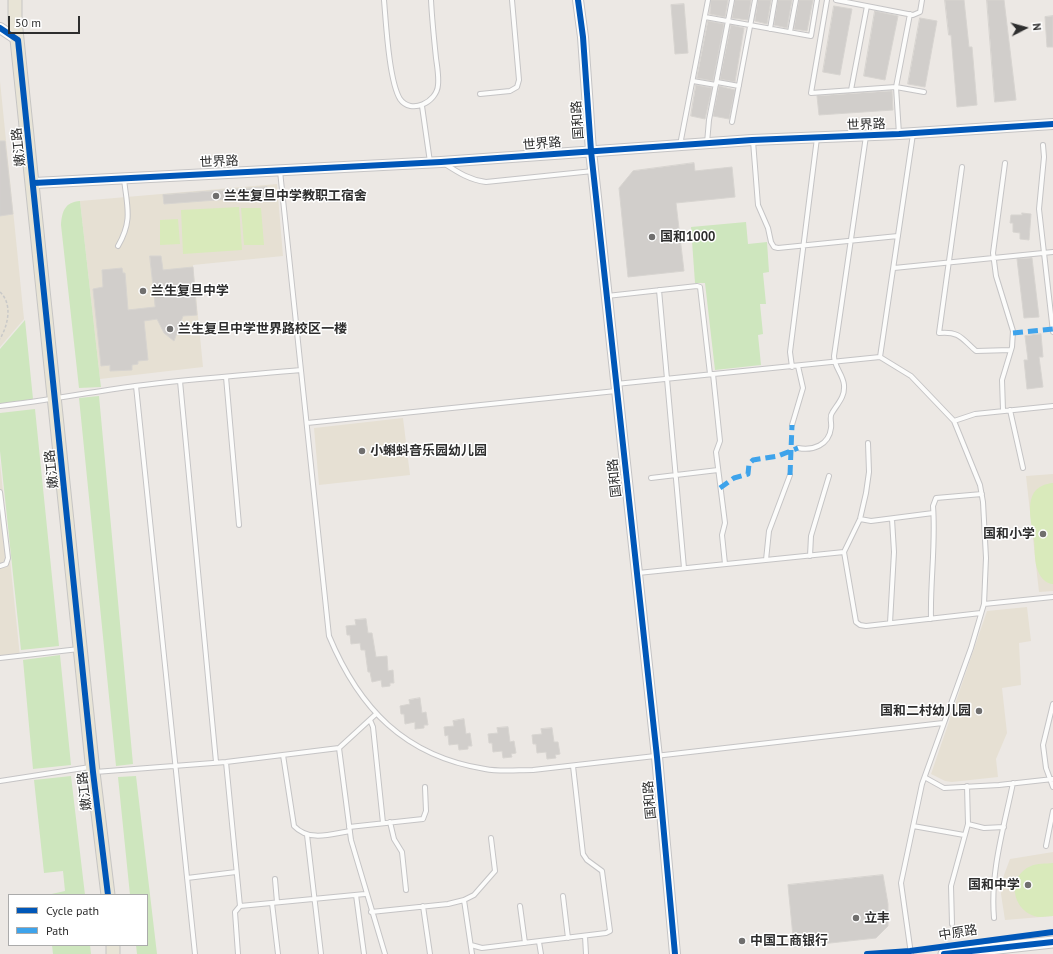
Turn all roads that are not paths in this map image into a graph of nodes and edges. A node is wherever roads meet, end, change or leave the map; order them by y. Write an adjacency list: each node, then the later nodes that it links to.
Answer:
1 (15, 0): 24 (main road, 嫩江路)
2 (384, 0): 32 (lane)
3 (430, 0): 32 (lane)
4 (512, 0): 31 (lane)
5 (578, 0): 43 (street, 国和路)
6 (708, 0): 18 (lane)
7 (732, 0): 19 (lane)
8 (754, 0): 20 (lane)
9 (775, 0): 22 (lane)
10 (796, 0): 23 (lane)
11 (817, 0): 23 (lane)
12 (828, 0): 29 (lane)
13 (836, 0): 16 (lane)
14 (870, 0): 16 (lane)
15 (922, 0): 17 (lane)
16 (867, 6): 17 (lane); 29 (lane)
17 (910, 14): 28 (lane)
18 (705, 17): 19 (lane); 25 (lane)
19 (728, 22): 20 (lane); 26 (lane)
20 (750, 25): 22 (lane); 27 (lane)
21 (0, 28): 24 (street)
22 (770, 29): 23 (lane)
23 (790, 32)
24 (18, 40): 51 (main road, 嫩江路)
25 (693, 81): 26 (lane); 41 (lane)
26 (716, 84): 27 (lane); 40 (lane)
27 (739, 86): 33 (lane)
28 (896, 87): 29 (lane); 30 (lane); 35 (lane)
29 (851, 90)
30 (924, 92)
31 (480, 94)
32 (422, 106): 44 (lane)
33 (732, 122)
34 (1053, 124): 36 (street, 世界路)
35 (899, 134): 36 (street, 世界路); 37 (street, 世界路)
36 (913, 134): 52 (lane)
37 (866, 136): 38 (street, 世界路); 53 (lane)
38 (818, 138): 39 (street, 世界路); 54 (lane)
39 (752, 140): 40 (street, 世界路); 54 (lane)
40 (707, 143): 41 (street, 世界路)
41 (680, 145): 43 (street, 世界路)
42 (1043, 145): 56 (lane)
43 (591, 151): 45 (street, 世界路); 49 (street, 国和路)
44 (430, 162): 45 (street, 世界路); 48 (street, 世界路)
45 (441, 162): 49 (lane)
46 (1005, 163): 58 (lane)
47 (962, 167): 59 (lane)
48 (280, 170): 50 (street, 世界路); 69 (lane)
49 (593, 170): 62 (street, 国和路)
50 (124, 178): 51 (street, 世界路); 55 (lane)
51 (34, 183): 76 (main road, 嫩江路)
52 (898, 236): 53 (lane); 60 (lane)
53 (851, 241): 54 (lane); 66 (lane)
54 (805, 245): 67 (lane)
55 (118, 246)
56 (1044, 252): 57 (lane); 58 (lane); 63 (lane)
57 (1053, 252)
58 (994, 259): 59 (lane); 64 (lane)
59 (948, 263): 60 (lane); 64 (lane)
60 (894, 268): 65 (lane)
61 (659, 290): 62 (lane); 70 (lane); 72 (lane)
62 (606, 296): 75 (street, 国和路)
63 (1053, 332)
64 (1011, 350): 79 (lane)
65 (880, 357): 66 (lane); 81 (lane)
66 (834, 363): 68 (lane); 85 (lane)
67 (792, 366): 68 (lane); 70 (lane)
68 (798, 366): 83 (lane)
69 (301, 370): 71 (lane); 82 (lane)
70 (712, 374): 72 (lane); 87 (lane)
71 (226, 377): 73 (lane); 97 (lane)
72 (668, 379): 75 (lane); 88 (lane)
73 (180, 381): 74 (lane); 119 (lane)
74 (136, 386): 76 (lane); 121 (lane)
75 (616, 387): 82 (lane); 104 (street, 国和路)
76 (55, 400): 77 (lane); 110 (main road, 嫩江路)
77 (0, 406)
78 (1053, 406): 80 (lane)
79 (1003, 410): 80 (lane); 81 (lane)
80 (1010, 410): 86 (lane)
81 (954, 421): 93 (lane)
82 (307, 423): 113 (lane)
83 (792, 425)
84 (868, 443): 95 (lane)
85 (798, 448)
86 (1023, 468)
87 (718, 470): 88 (lane); 101 (lane)
88 (676, 475): 91 (lane); 103 (lane)
89 (790, 475): 100 (lane)
90 (829, 476): 99 (lane)
91 (651, 478)
92 (0, 492): 102 (lane)
93 (982, 494): 94 (lane); 106 (lane)
94 (933, 514): 96 (lane); 108 (lane)
95 (860, 519): 96 (lane); 98 (lane)
96 (892, 519): 109 (lane)
97 (239, 525)
98 (844, 552): 99 (lane); 109 (lane)
99 (810, 556): 100 (lane)
100 (766, 560): 101 (lane)
101 (725, 564): 103 (lane)
102 (0, 566)
103 (684, 568): 104 (lane)
104 (637, 573): 118 (street, 国和路)
105 (1053, 598): 106 (lane)
106 (984, 604): 107 (lane)
107 (981, 613): 108 (lane); 115 (lane)
108 (931, 619): 109 (lane)
109 (890, 623)
110 (82, 648): 111 (lane); 123 (main road, 嫩江路)
111 (0, 658)
112 (1053, 704): 125 (lane)
113 (376, 714): 114 (lane); 122 (lane)
114 (370, 720): 116 (lane); 133 (lane)
115 (944, 723): 118 (lane); 124 (lane)
116 (339, 748): 117 (lane); 137 (lane)
117 (283, 755): 120 (lane); 138 (lane)
118 (657, 757): 122 (lane); 176 (street, 国和路)
119 (216, 762): 120 (lane); 121 (lane)
120 (226, 762): 142 (lane)
121 (175, 765): 123 (lane); 143 (lane)
122 (574, 766): 160 (lane)
123 (93, 769): 126 (lane); 146 (main road, 嫩江路)
124 (926, 778): 128 (lane); 135 (lane)
125 (1052, 779): 127 (lane); 130 (lane)
126 (0, 781)
127 (1013, 783): 128 (lane); 136 (lane)
128 (967, 786): 134 (lane)
129 (425, 787): 132 (lane)
130 (1053, 787)
131 (1053, 811): 141 (lane)
132 (390, 822): 133 (lane); 145 (lane)
133 (383, 823): 137 (lane)
134 (968, 824): 136 (lane); 139 (lane)
135 (913, 826): 139 (lane); 177 (lane)
136 (1004, 827): 158 (lane)
137 (350, 829): 138 (lane); 147 (lane)
138 (307, 835): 150 (lane)
139 (964, 835): 159 (lane)
140 (491, 838): 151 (lane)
141 (1046, 846)
142 (236, 872): 143 (lane); 154 (lane)
143 (187, 878): 166 (lane)
144 (275, 879): 152 (lane)
145 (406, 890)
146 (108, 894)
147 (366, 894): 148 (lane); 157 (lane)
148 (356, 895): 150 (lane); 170 (lane)
149 (563, 896): 161 (lane)
150 (314, 899): 152 (lane); 169 (lane)
151 (464, 900): 155 (lane); 165 (lane)
152 (278, 902): 153 (lane)
153 (272, 903): 154 (lane); 168 (lane)
154 (240, 906): 167 (lane)
155 (423, 906): 157 (lane); 172 (lane)
156 (520, 906): 164 (lane)
157 (372, 912): 171 (lane)
158 (994, 918)
159 (952, 924)
160 (585, 936): 161 (lane); 175 (lane)
161 (568, 938): 162 (lane)
162 (539, 942): 164 (lane); 174 (lane)
163 (1053, 942): 178 (main road, 中原路)
164 (525, 943): 165 (lane)
165 (471, 945): 173 (lane)
166 (195, 954)
167 (238, 954)
168 (278, 954)
169 (321, 954)
170 (364, 954)
171 (385, 954)
172 (430, 954)
173 (472, 954)
174 (541, 954)
175 (586, 954)
176 (675, 954)
177 (911, 954)
178 (944, 954)

